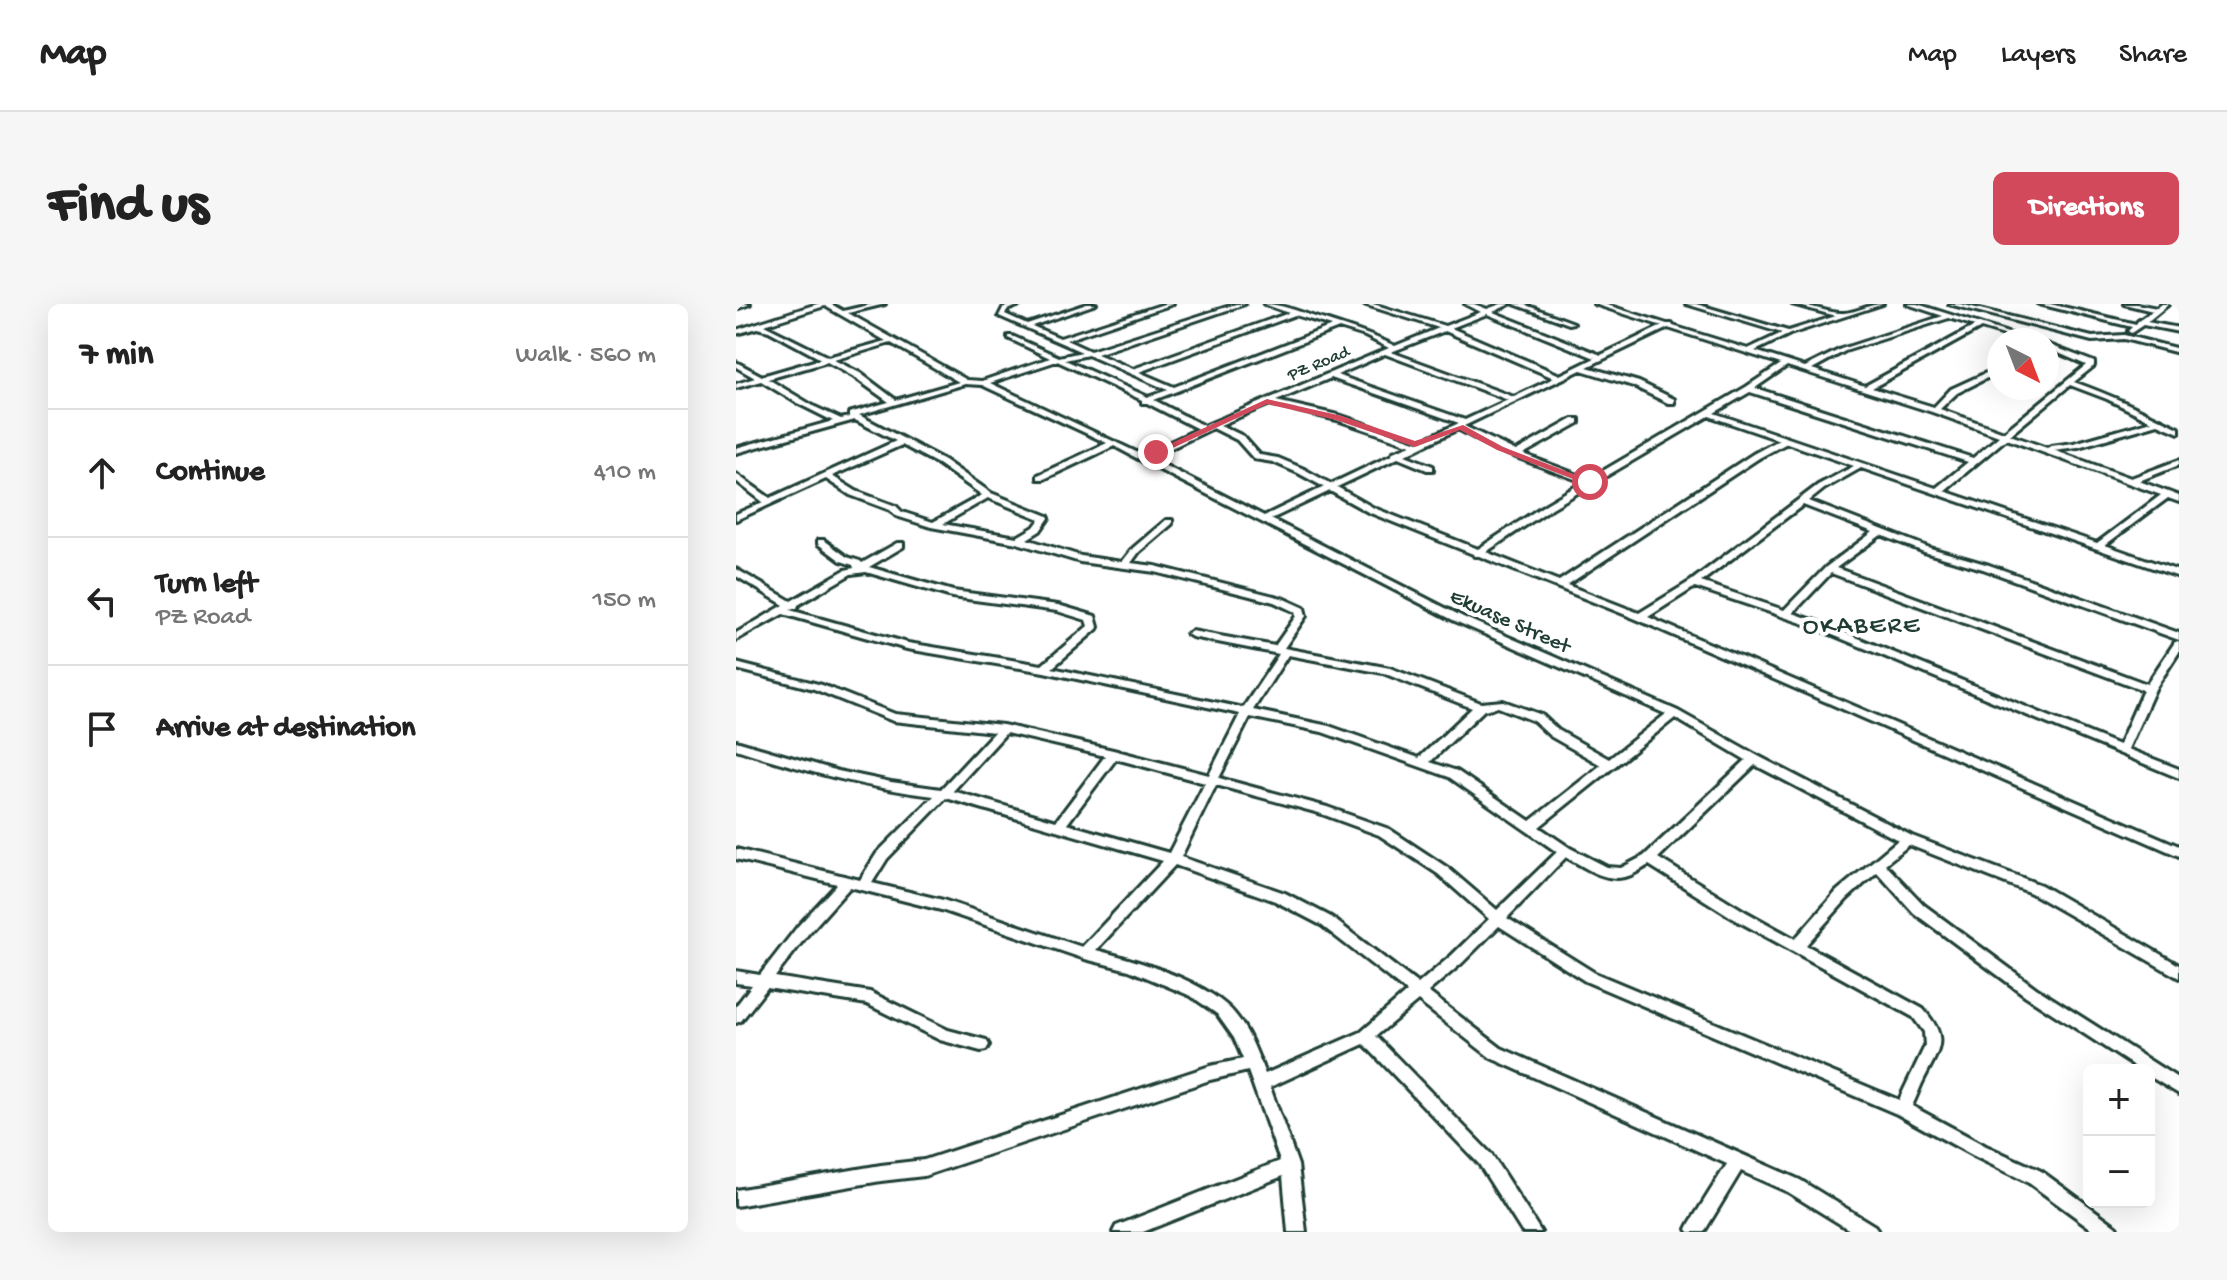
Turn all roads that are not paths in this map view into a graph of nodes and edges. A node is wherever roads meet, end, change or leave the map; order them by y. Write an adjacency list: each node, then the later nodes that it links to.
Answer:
1 (747, 304): 22 (street)
2 (827, 304): 27 (street, Ekuase Street); 32 (street)
3 (882, 304): 27 (street)
4 (1020, 304): 33 (street)
5 (1093, 304): 33 (street)
6 (1170, 304): 44 (street)
7 (1242, 304): 51 (street)
8 (1267, 304): 26 (street)
9 (1366, 304): 37 (street)
10 (1468, 304): 24 (street)
11 (1507, 304): 24 (street, PZ Road)
12 (1517, 304): 30 (street)
13 (1597, 304): 34 (street)
14 (1689, 304): 41 (street)
15 (1795, 304): 28 (street)
16 (1877, 304): 28 (street)
17 (1910, 304): 29 (street)
18 (1952, 304): 43 (street)
19 (2042, 304): 31 (street)
20 (2127, 304): 25 (street)
21 (2166, 304): 23 (street); 25 (street)
22 (736, 307)
23 (2179, 308)
24 (1487, 310): 37 (street, PZ Road); 52 (street)
25 (2156, 310): 31 (street)
26 (1297, 312): 35 (street); 59 (street)
27 (841, 313): 45 (street, Ekuase Street)
28 (1842, 315): 41 (street)
29 (1947, 317): 36 (street); 58 (street)
30 (1571, 323)
31 (2138, 324): 39 (street); 43 (street)
32 (756, 325): 40 (street); 53 (street)
33 (1029, 325): 44 (street)
34 (1670, 325): 50 (street); 52 (street)
35 (1339, 326): 46 (street); 70 (street)
36 (1980, 326): 38 (street); 68 (street)
37 (1445, 328): 46 (street, PZ Road); 62 (street)
38 (1987, 328)
39 (2179, 330)
40 (736, 332)
41 (1780, 334): 50 (street)
42 (1010, 337): 54 (street)
43 (2124, 337): 48 (street)
44 (1060, 340): 51 (street)
45 (892, 341): 53 (street); 64 (street, Ekuase Street)
46 (1395, 348): 49 (street, PZ Road)
47 (2059, 351): 66 (street)
48 (2179, 351)
49 (1385, 352): 60 (street, PZ Road); 71 (street)
50 (1748, 352): 56 (street)
51 (1089, 353): 54 (street); 59 (street)
52 (1601, 358): 57 (street)
53 (827, 361): 63 (street); 75 (street)
54 (1056, 361): 65 (street); 72 (street)
55 (736, 364): 63 (street)
56 (1785, 364): 58 (street); 69 (street)
57 (1582, 368): 62 (street); 74 (street)
58 (1805, 370): 68 (street)
59 (1134, 371): 70 (street)
60 (1330, 375): 73 (street, PZ Road); 83 (street)
61 (1987, 375): 76 (street)
62 (1558, 377): 71 (street)
63 (764, 378): 67 (street); 79 (street)
64 (965, 382): 65 (street, Ekuase Street); 75 (street)
65 (983, 383): 89 (street, Ekuase Street)
66 (2071, 383): 81 (street); 86 (street)
67 (736, 386)
68 (1866, 388): 76 (street)
69 (1749, 389): 77 (street); 95 (street)
70 (1175, 390): 72 (street)
71 (1513, 399): 83 (street)
72 (1145, 401): 84 (street)
73 (1267, 401): 82 (street, PZ Road); 90 (street)
74 (1671, 401)
75 (896, 403): 78 (street)
76 (1935, 410): 86 (street)
77 (1708, 413): 87 (street); 104 (street)
78 (856, 417): 79 (street); 88 (street)
79 (840, 421): 92 (street)
80 (1576, 421): 94 (street)
81 (2159, 421): 85 (street); 91 (street)
82 (1213, 425): 84 (street, PZ Road); 105 (street)
83 (1463, 425): 90 (street); 94 (street)
84 (1204, 429): 97 (street, PZ Road)
85 (2179, 431)
86 (2006, 434): 91 (street); 95 (street)
87 (1787, 439): 98 (street); 128 (street)
88 (901, 442): 100 (street); 107 (street)
89 (1114, 443): 97 (street, Ekuase Street); 102 (street)
90 (1415, 444): 93 (street)
91 (2044, 448): 103 (street)
92 (736, 451)
93 (1396, 454): 99 (street); 105 (street)
94 (1517, 454): 104 (street)
95 (1974, 461): 106 (street)
96 (2179, 462): 103 (street)
97 (1150, 464): 113 (street, Ekuase Street)
98 (1861, 465): 106 (street); 110 (street)
99 (1430, 468)
100 (826, 476): 111 (street); 115 (street)
101 (736, 477): 111 (street)
102 (1041, 477)
103 (2132, 481): 108 (street)
104 (1590, 482): 121 (street)
105 (1331, 487): 113 (street); 121 (street)
106 (1939, 490): 120 (street)
107 (988, 495): 115 (street); 117 (street)
108 (2167, 495): 109 (street); 120 (street)
109 (2179, 499)
110 (1802, 501): 116 (street); 127 (street)
111 (769, 502): 112 (street)
112 (736, 517)
113 (1264, 519): 142 (street, Ekuase Street)
114 (1169, 522): 122 (street)
115 (934, 525): 117 (street)
116 (1879, 532): 124 (street); 134 (street)
117 (1019, 540): 122 (street)
118 (821, 542): 123 (street)
119 (900, 545): 123 (street)
120 (2098, 546): 126 (street)
121 (1477, 554): 128 (street)
122 (1123, 566): 136 (street)
123 (859, 569): 129 (street); 138 (street)
124 (1829, 569): 130 (street); 139 (street)
125 (736, 572): 129 (street)
126 (2179, 574)
127 (1694, 583): 130 (street); 131 (street)
128 (1560, 585): 131 (street)
129 (789, 609): 133 (street); 138 (street)
130 (1786, 614): 145 (street)
131 (1640, 617): 157 (street)
132 (1192, 634): 136 (street)
133 (736, 637)
134 (2179, 637)
135 (2179, 644): 139 (street)
136 (1281, 651): 140 (street); 141 (street)
137 (736, 666): 143 (street)
138 (1044, 669): 141 (street)
139 (2149, 689): 145 (street)
140 (1480, 707): 148 (street); 149 (street)
141 (1247, 711): 148 (street); 151 (street)
142 (1674, 713): 147 (street, Ekuase Street); 149 (street)
143 (1003, 729): 146 (street); 152 (street)
144 (736, 745): 152 (street)
145 (2122, 750): 150 (street)
146 (1113, 754): 151 (street); 153 (street)
147 (1754, 759): 155 (street, Ekuase Street); 160 (street)
148 (1422, 762): 154 (street)
149 (1609, 764): 154 (street)
150 (2179, 774)
151 (1211, 780): 159 (street); 164 (street)
152 (944, 793): 153 (street); 163 (street)
153 (1060, 824): 159 (street)
154 (1530, 828): 156 (street)
155 (1907, 839): 161 (street); 167 (street, Ekuase Street)
156 (1565, 851): 160 (street); 164 (street)
157 (2179, 851)
158 (736, 854): 162 (street)
159 (1173, 859): 166 (street); 170 (street)
160 (1649, 859): 165 (street)
161 (1877, 864): 165 (street); 176 (street)
162 (848, 881): 163 (street); 169 (street)
163 (864, 885): 166 (street)
164 (1497, 918): 170 (street); 177 (street)
165 (1798, 945): 177 (street)
166 (1085, 953): 174 (street)
167 (2179, 972)
168 (736, 977): 169 (street)
169 (761, 983): 171 (street); 173 (street)
170 (1417, 991): 172 (street); 178 (street)
171 (736, 1017)
172 (1366, 1036): 175 (street); 184 (street)
173 (981, 1045)
174 (1253, 1063): 175 (street); 180 (street)
175 (1260, 1084): 179 (street)
176 (2179, 1087)
177 (1903, 1109): 186 (street)
178 (1738, 1161): 181 (street); 185 (street)
179 (1290, 1165): 182 (street); 183 (street)
180 (736, 1198)
181 (1696, 1229)
182 (1122, 1232)
183 (1297, 1232)
184 (1532, 1232)
185 (1869, 1232)
186 (2110, 1232)

